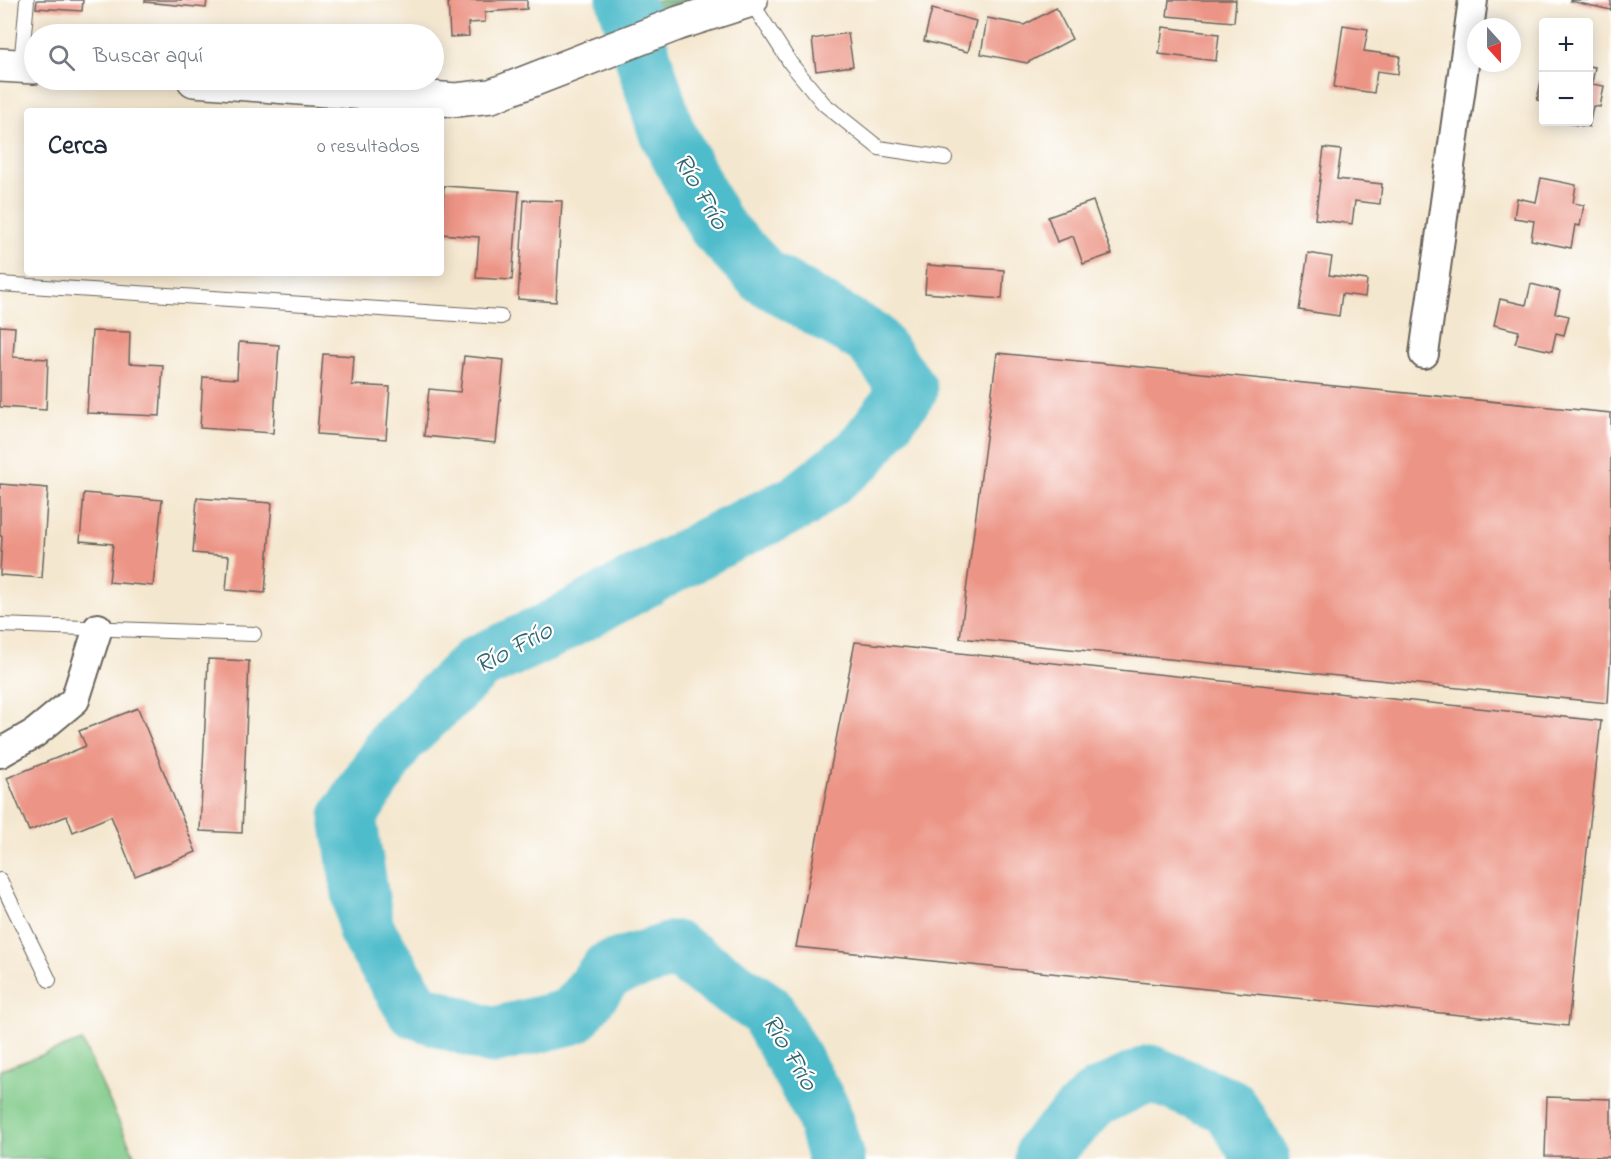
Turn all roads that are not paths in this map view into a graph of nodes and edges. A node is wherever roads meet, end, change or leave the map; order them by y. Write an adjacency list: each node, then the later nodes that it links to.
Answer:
1 (27, 0): 4 (lane)
2 (751, 0): 5 (street); 6 (lane)
3 (1473, 0): 9 (street)
4 (18, 66)
5 (325, 90)
6 (945, 158)
7 (0, 284): 8 (lane)
8 (501, 317)
9 (1424, 354)
10 (0, 625): 11 (lane)
11 (98, 628): 12 (lane); 13 (street)
12 (254, 634)
13 (0, 753)
14 (0, 880): 15 (lane)
15 (49, 980)

